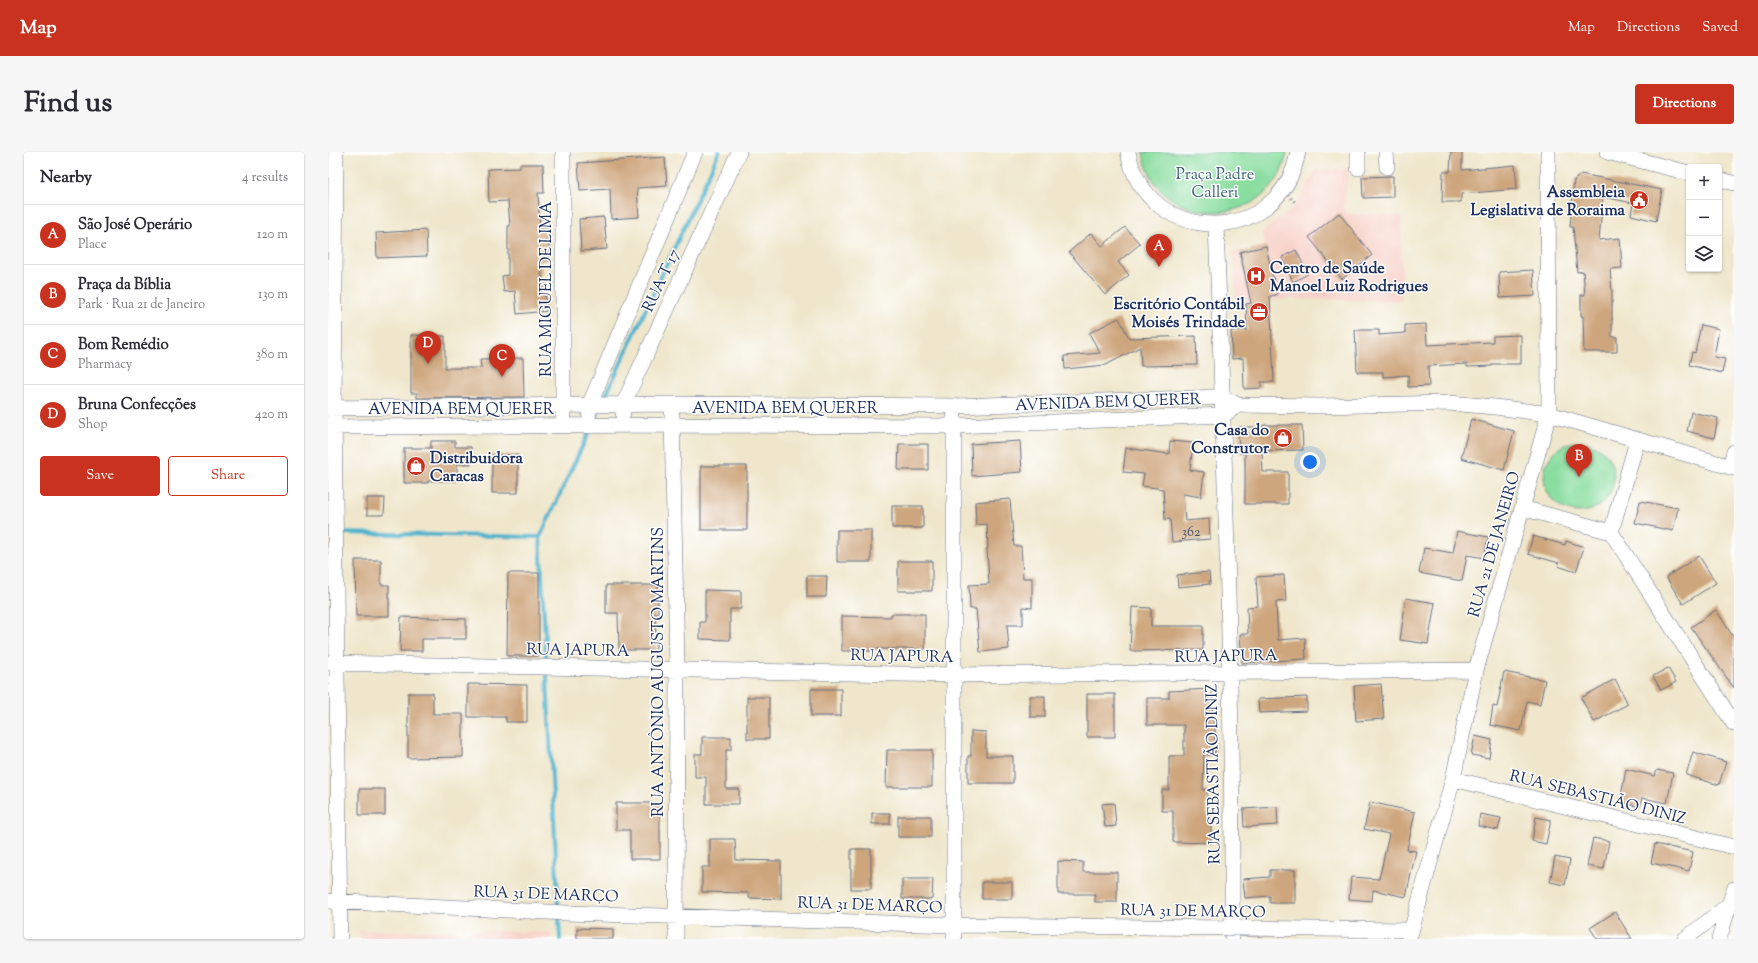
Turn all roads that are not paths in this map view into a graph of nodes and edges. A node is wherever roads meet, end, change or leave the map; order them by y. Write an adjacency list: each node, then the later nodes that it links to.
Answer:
1 (336, 152): 24 (street)
2 (563, 152): 21 (street, RUA MIGUEL DE LIMA)
3 (694, 152): 22 (street, RUA T 17)
4 (739, 152): 19 (street, RUA T 17)
5 (1128, 152): 16 (street)
6 (1298, 152): 16 (street)
7 (1358, 152): 12 (street)
8 (1386, 152): 11 (street)
9 (1548, 152): 25 (street, RUA 21 DE JANEIRO)
10 (1607, 152): 13 (street)
11 (1387, 167)
12 (1358, 168)
13 (1686, 172)
14 (1722, 181): 15 (street)
15 (1734, 183)
16 (1216, 225): 17 (street, RUA SEBASTIÃO DINIZ)
17 (1222, 396): 20 (street, AVENIDA BEM QUERER); 23 (street, AVENIDA BEM QUERER); 26 (street, RUA SEBASTIÃO DINIZ)
18 (672, 404): 19 (street, AVENIDA BEM QUERER); 23 (street, AVENIDA BEM QUERER); 27 (street, RUA ANTÔNIO AUGUSTO MARTINS)
19 (623, 405): 22 (street, AVENIDA BEM QUERER); 30 (street, RUA T 17)
20 (1238, 405): 25 (street, AVENIDA BEM QUERER); 26 (street, AVENIDA BEM QUERER)
21 (564, 406): 22 (street, AVENIDA BEM QUERER); 24 (street, AVENIDA BEM QUERER); 28 (street, RUA MIGUEL DE LIMA)
22 (588, 406): 29 (street, RUA T 17)
23 (954, 406): 31 (street)
24 (331, 408): 32 (street)
25 (1549, 414): 33 (street, AVENIDA BEM QUERER); 36 (street, RUA 21 DE JANEIRO)
26 (1224, 415): 31 (street, AVENIDA BEM QUERER); 41 (street, RUA SEBASTIÃO DINIZ)
27 (672, 424): 30 (street, AVENIDA BEM QUERER); 31 (street, AVENIDA BEM QUERER); 39 (street, RUA ANTÔNIO AUGUSTO MARTINS)
28 (563, 426): 29 (street, AVENIDA BEM QUERER); 32 (street, AVENIDA BEM QUERER)
29 (589, 426): 30 (street, AVENIDA BEM QUERER)
30 (623, 426)
31 (954, 426): 42 (street)
32 (331, 427): 38 (street)
33 (1637, 441): 35 (street, AVENIDA BEM QUERER); 37 (street)
34 (1734, 452): 35 (street)
35 (1732, 468)
36 (1522, 508): 37 (street); 40 (street, RUA 21 DE JANEIRO)
37 (1611, 532): 43 (street)
38 (333, 662): 39 (street, RUA JAPURA); 47 (street)
39 (677, 668): 42 (street, RUA JAPURA); 49 (street, RUA ANTÔNIO AUGUSTO MARTINS)
40 (1476, 670): 41 (street, RUA JAPURA); 44 (street, RUA 21 DE JANEIRO)
41 (1229, 673): 42 (street, RUA JAPURA); 51 (street, RUA SEBASTIÃO DINIZ)
42 (954, 675): 50 (street)
43 (1734, 724)
44 (1452, 779): 45 (street, RUA SEBASTIÃO DINIZ); 52 (street, RUA 21 DE JANEIRO)
45 (1734, 847)
46 (1734, 889): 48 (street)
47 (334, 902): 49 (street, RUA 31 DE MARÇO); 53 (street)
48 (1730, 904): 55 (street); 56 (street)
49 (675, 915): 50 (street, RUA 31 DE MARÇO); 54 (street, RUA ANTÔNIO AUGUSTO MARTINS)
50 (954, 932): 51 (street, RUA 31 DE MARÇO)
51 (1232, 934): 52 (street, RUA 31 DE MARÇO)
52 (1410, 935)
53 (340, 939)
54 (676, 939)
55 (1685, 939)
56 (1719, 939)

